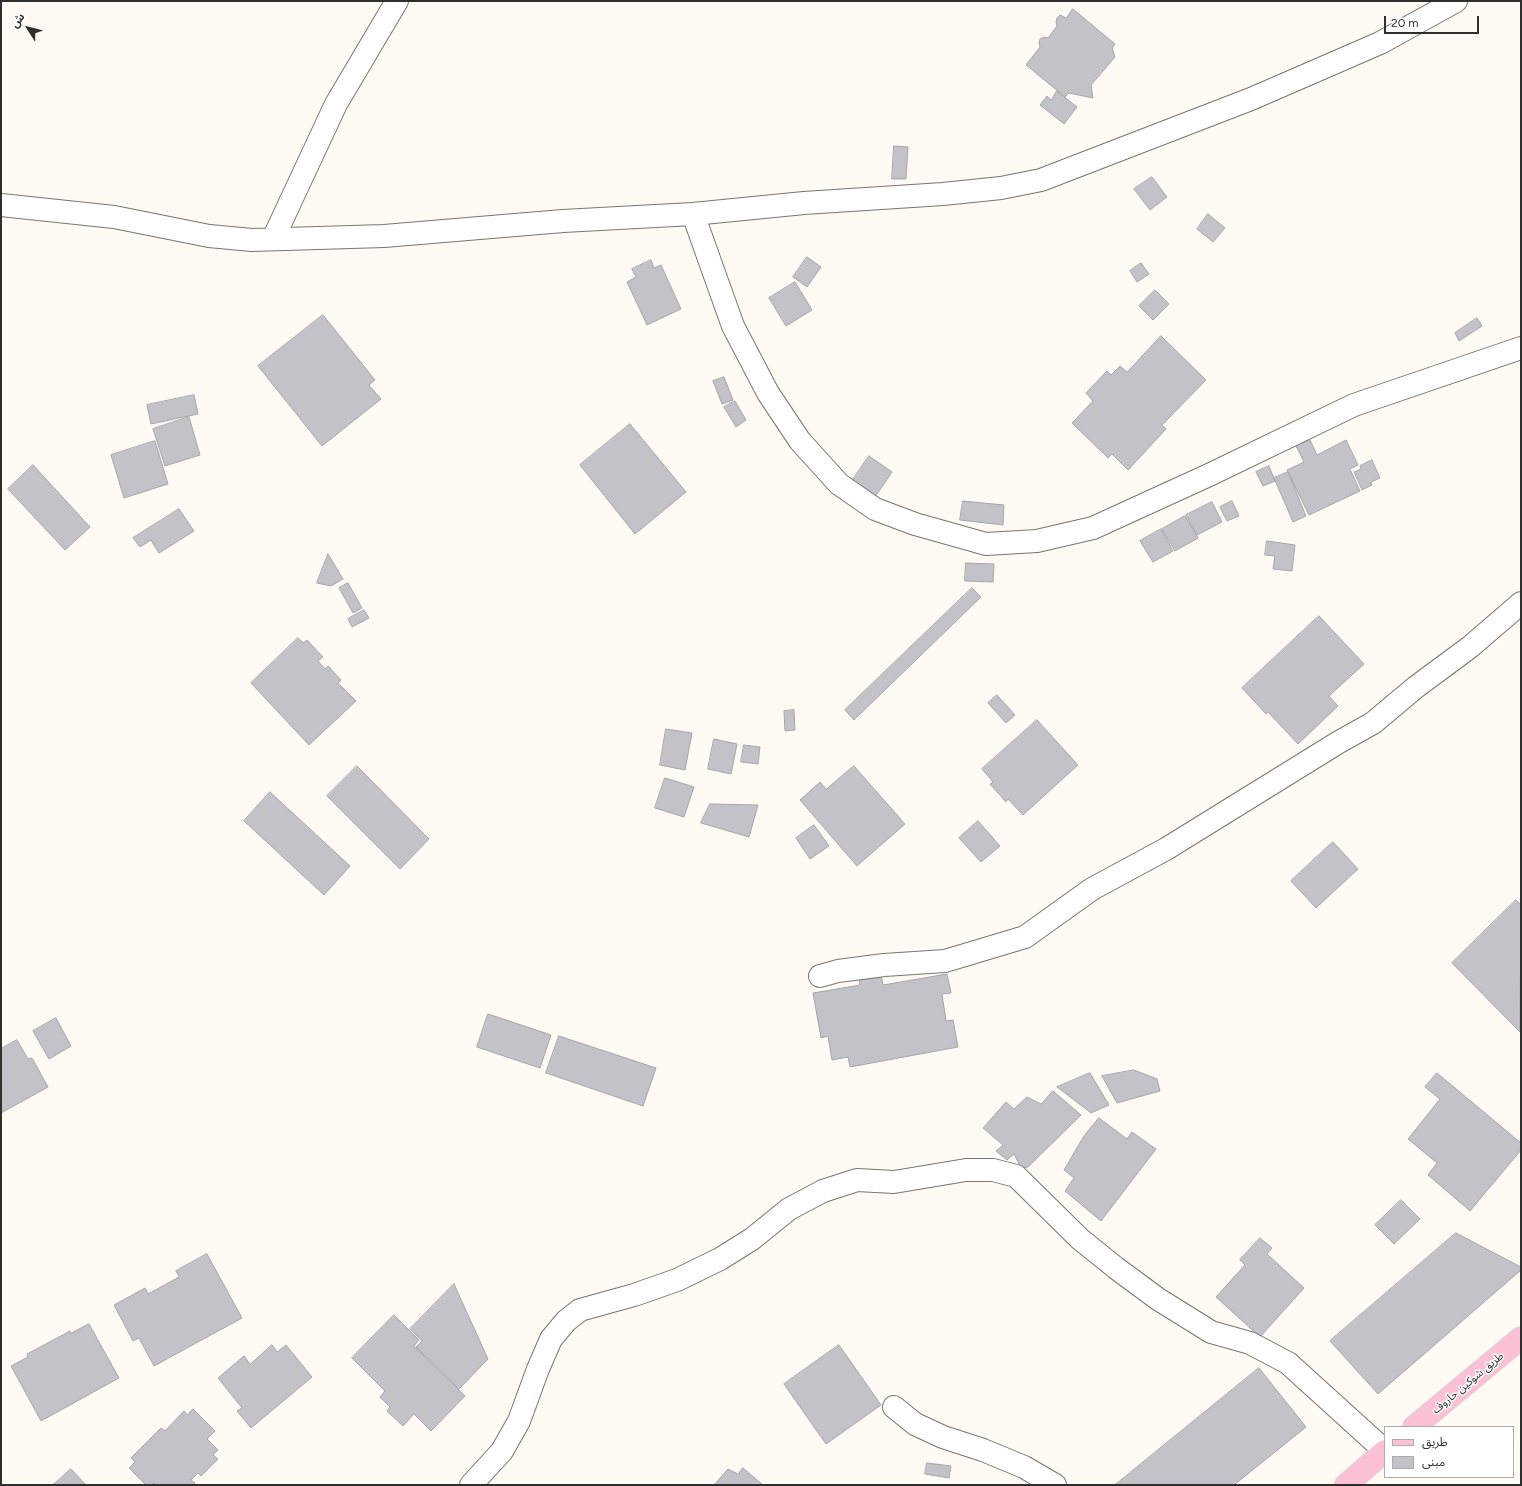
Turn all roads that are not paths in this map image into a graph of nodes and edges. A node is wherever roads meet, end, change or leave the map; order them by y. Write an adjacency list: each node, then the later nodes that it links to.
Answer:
1 (397, 1): 5 (street)
2 (1456, 1): 4 (street)
3 (1, 205): 5 (street)
4 (692, 214): 5 (street); 6 (street)
5 (273, 239)
6 (1521, 348)
7 (1521, 603): 8 (street)
8 (820, 976)
9 (1521, 1338): 11 (main road, طريق شوكين حاروف)
10 (894, 1408): 15 (street)
11 (1415, 1426)
12 (1384, 1450): 14 (street)
13 (1384, 1452): 16 (main road)
14 (471, 1485)
15 (1055, 1485)
16 (1346, 1485)

